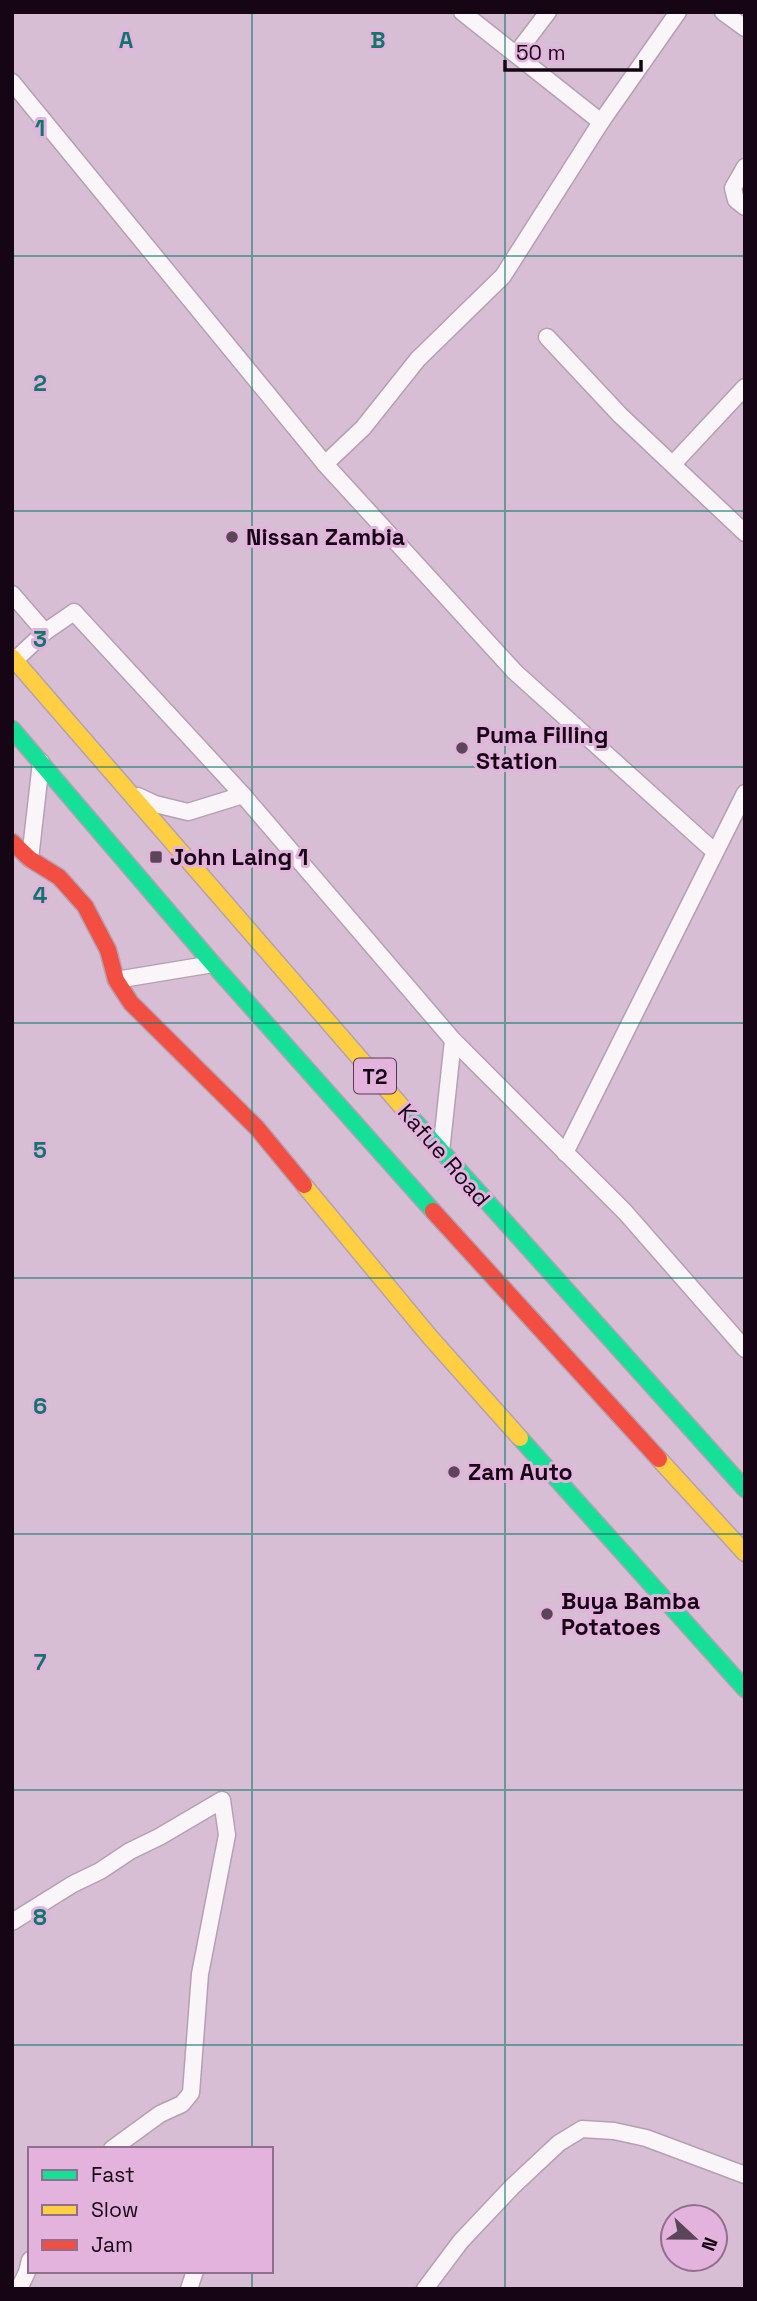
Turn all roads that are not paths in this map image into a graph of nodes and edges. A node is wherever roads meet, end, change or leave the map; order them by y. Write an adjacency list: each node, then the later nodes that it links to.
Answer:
1 (462, 12): 6 (street)
2 (548, 12): 6 (street)
3 (678, 12): 8 (street)
4 (723, 12): 5 (street)
5 (745, 27)
6 (516, 54): 8 (street)
7 (12, 82): 13 (street)
8 (601, 122): 13 (street)
9 (745, 167): 10 (street)
10 (745, 207)
11 (547, 337): 14 (street)
12 (745, 387): 14 (street)
13 (325, 464): 25 (street)
14 (673, 464): 15 (street)
15 (745, 533)
16 (12, 594): 17 (street)
17 (45, 632): 18 (street); 23 (street)
18 (13, 658): 21 (main road, Kafue Road / T2)
19 (12, 729): 20 (main road, Kafue Road / T2)
20 (41, 762): 26 (street); 27 (main road, Kafue Road / T2)
21 (127, 790): 23 (street); 30 (main road, Kafue Road / T2)
22 (745, 793): 25 (street)
23 (243, 795): 29 (street)
24 (12, 842): 26 (main road)
25 (715, 852): 31 (street)
26 (30, 859): 28 (main road)
27 (213, 964): 28 (street); 34 (main road, Kafue Road / T2)
28 (116, 980): 35 (main road)
29 (453, 1040): 30 (street); 31 (street)
30 (441, 1153): 33 (main road, Kafue Road / T2)
31 (565, 1153): 32 (street)
32 (745, 1349)
33 (745, 1489)
34 (745, 1553)
35 (745, 1689)
36 (12, 1922): 37 (street)
37 (115, 2147)
38 (745, 2175): 41 (street)
39 (28, 2264): 40 (street)
40 (16, 2288)
41 (425, 2289)

